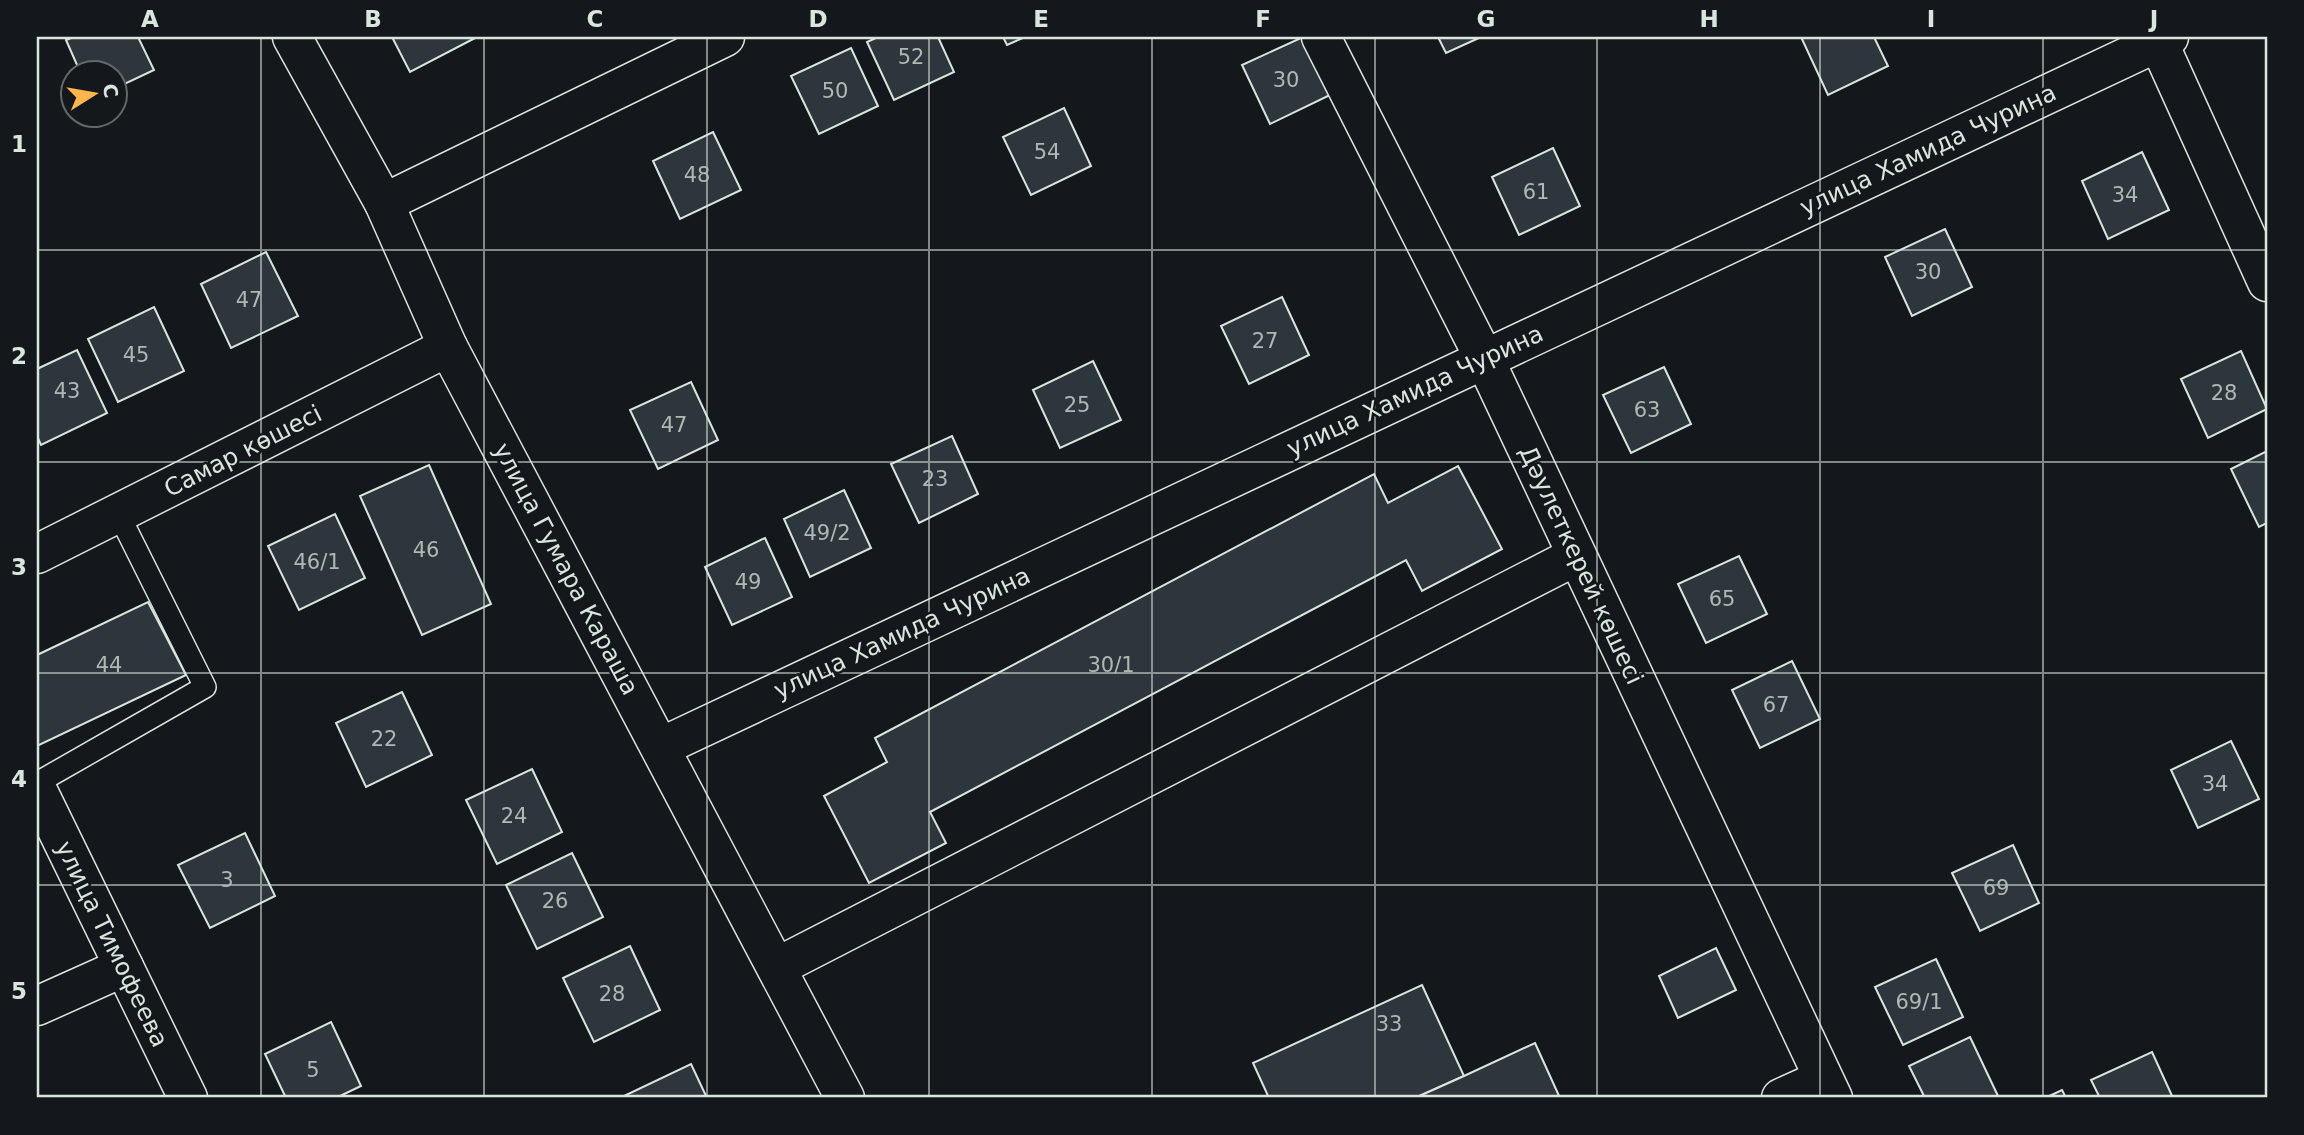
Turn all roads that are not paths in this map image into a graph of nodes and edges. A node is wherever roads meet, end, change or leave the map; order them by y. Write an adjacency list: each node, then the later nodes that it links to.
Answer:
1 (292, 37): 5 (street, улица Гумара Караша)
2 (725, 37): 5 (street)
3 (1321, 37): 8 (street, Дәулеткерей көшесі)
4 (2161, 39): 6 (street); 8 (street, улица Хамида Чурина)
5 (384, 203): 7 (street, улица Гумара Караша)
6 (2267, 282)
7 (449, 347): 9 (street, Самар көшесі); 12 (street, улица Гумара Караша)
8 (1484, 358): 11 (street, Дәулеткерей көшесі); 12 (street, улица Хамида Чурина)
9 (118, 513): 10 (street, Самар көшесі); 13 (lane)
10 (37, 555)
11 (1576, 556): 16 (street); 18 (street, Дәулеткерей көшесі)
12 (661, 747): 16 (street, улица Гумара Караша)
13 (37, 783)
14 (37, 789): 15 (street, улица Тимофеева)
15 (124, 967): 17 (street); 19 (street, улица Тимофеева)
16 (777, 967): 20 (street, улица Гумара Караша)
17 (37, 1006)
18 (1828, 1088): 21 (street)
19 (188, 1098)
20 (845, 1098)
21 (1782, 1098)

